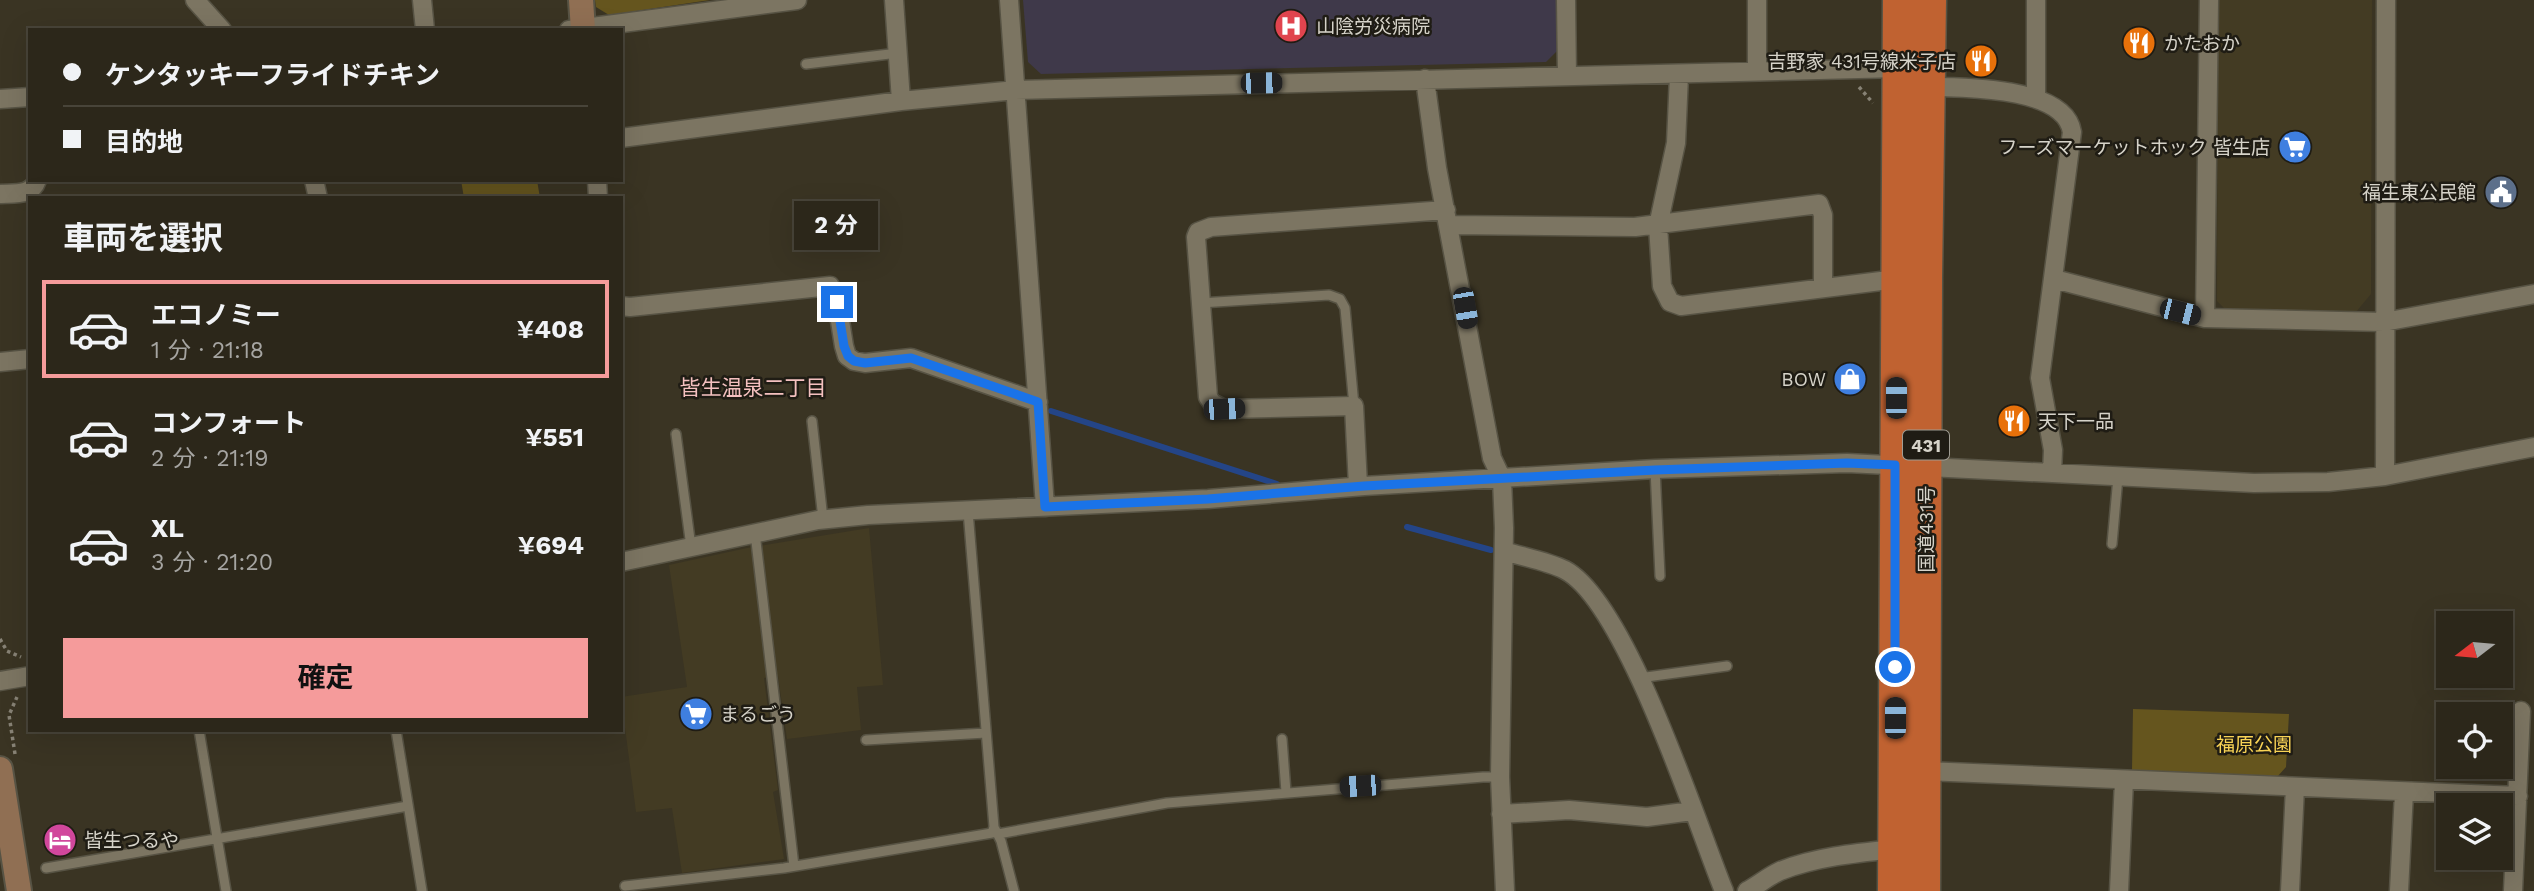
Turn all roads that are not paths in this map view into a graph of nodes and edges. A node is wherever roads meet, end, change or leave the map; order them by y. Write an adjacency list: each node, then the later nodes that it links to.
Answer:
1 (195, 0): 15 (street)
2 (422, 0): 16 (street)
3 (581, 0): 17 (main road)
4 (797, 0): 14 (street)
5 (894, 0): 19 (street)
6 (1009, 0): 27 (street)
7 (1566, 0): 23 (street)
8 (1757, 0): 22 (street)
9 (1899, 0): 21 (highway, 国道431号 / 431)
10 (1930, 0): 26 (highway, 国道431号 / 431)
11 (2036, 0): 29 (street)
12 (2209, 0): 43 (street)
13 (2386, 0): 44 (street)
14 (730, 3): 18 (street)
15 (220, 28)
16 (425, 28)
17 (578, 28)
18 (584, 28)
19 (898, 53): 20 (lane); 31 (street)
20 (806, 64)
21 (1899, 68): 22 (street); 37 (highway, 国道431号 / 431)
22 (1757, 71): 24 (street)
23 (1567, 75): 24 (street); 25 (street)
24 (1679, 75): 36 (street)
25 (1424, 79): 27 (street); 35 (street)
26 (1929, 87): 29 (street); 52 (highway, 国道431号 / 431)
27 (1016, 90): 31 (street); 47 (street)
28 (28, 97): 30 (street)
29 (2036, 98): 38 (street)
30 (0, 99)
31 (901, 101): 32 (street)
32 (623, 138)
33 (36, 182): 34 (street)
34 (0, 194)
35 (1448, 218): 36 (street); 41 (street); 57 (street)
36 (1658, 226): 39 (street); 39 (street)
37 (1897, 279): 39 (street); 52 (highway, 国道431号 / 431)
38 (2054, 279): 43 (street); 54 (street)
39 (1824, 287)
40 (2534, 294): 44 (street)
41 (1200, 303): 48 (street); 48 (lane)
42 (623, 306): 47 (street)
43 (2205, 318): 44 (street)
44 (2384, 322): 55 (street)
45 (28, 359): 46 (street)
46 (0, 362)
47 (1038, 402): 59 (street)
48 (1354, 406): 58 (street)
49 (812, 421): 61 (lane)
50 (676, 434): 64 (lane)
51 (2534, 447): 55 (street)
52 (1911, 466): 53 (street); 54 (street); 79 (highway, 国道431号 / 431); 91 (highway, 国道431号 / 431)
53 (1655, 470): 57 (street); 67 (lane)
54 (2052, 473): 56 (street)
55 (2385, 476): 56 (street)
56 (2118, 477): 63 (lane)
57 (1502, 479): 58 (street); 65 (street)
58 (1358, 486): 59 (street)
59 (1045, 507): 60 (street)
60 (968, 511): 61 (street); 75 (lane)
61 (823, 519): 62 (street)
62 (755, 533): 64 (street); 92 (lane)
63 (2112, 544)
64 (691, 547): 66 (street)
65 (1504, 551): 70 (street); 80 (street)
66 (623, 562)
67 (1660, 576)
68 (1727, 666): 70 (lane)
69 (28, 667): 71 (street)
70 (1639, 678): 87 (street)
71 (0, 681)
72 (2521, 711): 85 (street)
73 (199, 732): 90 (lane)
74 (396, 732): 86 (lane)
75 (986, 733): 77 (lane); 89 (lane)
76 (1282, 739): 83 (lane)
77 (866, 740)
78 (0, 769): 95 (main road)
79 (1925, 771): 81 (street); 103 (highway, 国道431号 / 431)
80 (1500, 777): 83 (lane); 88 (street)
81 (2124, 780): 82 (street); 104 (street)
82 (2295, 787): 84 (street); 105 (street)
83 (1286, 792): 89 (lane)
84 (2404, 792): 85 (street); 106 (street)
85 (2518, 796): 107 (street)
86 (408, 806): 90 (lane); 97 (lane)
87 (1692, 811): 88 (street); 100 (street)
88 (1501, 814): 99 (street)
89 (996, 831): 92 (lane); 98 (lane)
90 (217, 839): 93 (lane); 96 (lane)
91 (1894, 849): 101 (street); 102 (highway, 国道431号 / 431)
92 (794, 866): 94 (lane)
93 (46, 868)
94 (625, 886)
95 (19, 891)
96 (226, 891)
97 (422, 891)
98 (1014, 891)
99 (1505, 891)
100 (1724, 891)
101 (1747, 891)
102 (1894, 891)
103 (1924, 891)
104 (2119, 891)
105 (2290, 891)
106 (2399, 891)
107 (2513, 891)

